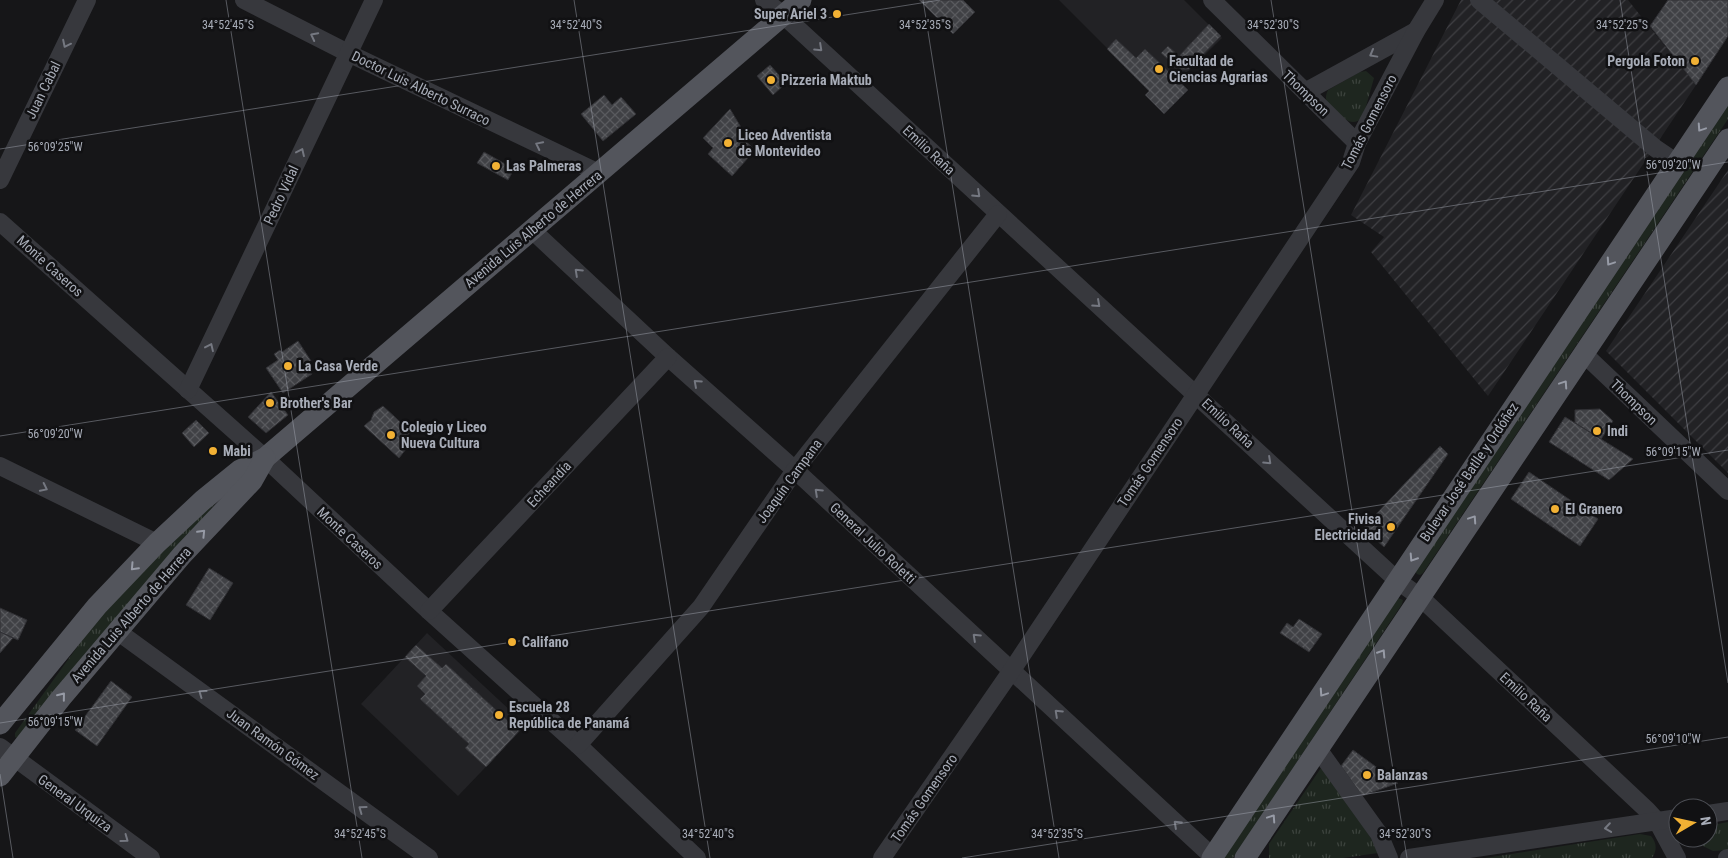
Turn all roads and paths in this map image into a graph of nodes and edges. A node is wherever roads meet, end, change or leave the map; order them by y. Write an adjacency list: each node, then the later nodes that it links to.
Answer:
1 (87, 0): 18 (street, Juan Cabal, one-way to 18)
2 (244, 0): 11 (street, Doctor Luis Alberto Surraco, one-way to 2)
3 (374, 0): 11 (street, Pedro Vidal)
4 (764, 0): 9 (street, Emilio Raña)
5 (801, 0): 9 (main road, Avenida Luis Alberto de Herrera)
6 (1212, 0): 13 (street, Thompson)
7 (1435, 0): 10 (street, Tomás Gomensoro)
8 (1478, 0): 16 (street)
9 (783, 15): 17 (main road, Avenida Luis Alberto de Herrera); 19 (street, Emilio Raña, one-way to 19)
10 (1416, 31): 13 (street, Tomás Gomensoro, one-way to 13); 15 (street, Tomás Gomensoro)
11 (348, 53): 17 (street, Doctor Luis Alberto Surraco, one-way to 11); 24 (street, Pedro Vidal, one-way to 11)
12 (1728, 87): 16 (main road, Bulevar José Batlle y Ordóñez, one-way to 16)
13 (1305, 92): 15 (street, Thompson)
14 (1728, 139): 22 (main road, Bulevar José Batlle y Ordóñez)
15 (1357, 143): 25 (street, Tomás Gomensoro)
16 (1677, 163): 31 (main road, Bulevar José Batlle y Ordóñez, one-way to 31)
17 (599, 173): 21 (main road, Avenida Luis Alberto de Herrera)
18 (0, 180)
19 (998, 214): 25 (street, Emilio Raña, one-way to 25); 28 (street, Joaquín Campana)
20 (0, 222): 24 (street, Monte Caseros)
21 (532, 230): 23 (street, General Julio Roletti, one-way to 21); 26 (main road, Avenida Luis Alberto de Herrera)
22 (1584, 354): 29 (street, Thompson); 32 (main road, Bulevar José Batlle y Ordóñez, one-way to 22)
23 (668, 357): 28 (street, General Julio Roletti, one-way to 23); 33 (street, Echeandía)
24 (188, 390): 26 (street, Monte Caseros)
25 (1195, 393): 31 (street, Emilio Raña, one-way to 31); 35 (street, Tomás Gomensoro)
26 (265, 458): 30 (main road, Avenida Luis Alberto de Herrera); 33 (street, Monte Caseros); 34 (main road, Avenida Luis Alberto de Herrera, one-way to 26)
27 (0, 466): 30 (street, one-way to 30)
28 (795, 470): 35 (street, General Julio Roletti, one-way to 28); 37 (street, Joaquín Campana)
29 (1728, 491)
30 (156, 543): 36 (main road, Avenida Luis Alberto de Herrera, one-way to 36)
31 (1398, 581): 32 (street, Emilio Raña); 43 (main road, Bulevar José Batlle y Ordóñez, one-way to 43)
32 (1420, 597): 38 (main road, Bulevar José Batlle y Ordóñez, one-way to 32); 42 (street, Emilio Raña)
33 (429, 611): 37 (street, Monte Caseros)
34 (117, 631): 39 (main road, Avenida Luis Alberto de Herrera, one-way to 34); 45 (street, Juan Ramón Gómez, one-way to 34)
35 (1012, 670): 43 (street, General Julio Roletti, one-way to 35); 47 (street, Tomás Gomensoro)
36 (0, 724)
37 (578, 745): 46 (street, Monte Caseros)
38 (1318, 749): 48 (main road, Bulevar José Batlle y Ordóñez, one-way to 38); 49 (street)
39 (7, 752): 40 (main road, Avenida Luis Alberto de Herrera); 44 (street, General Urquiza, one-way to 44)
40 (0, 776)
41 (1668, 819): 42 (street)
42 (1656, 821): 50 (street, one-way to 50); 51 (street, Emilio Raña)
43 (1212, 857)
44 (151, 858)
45 (429, 858)
46 (697, 858)
47 (882, 858)
48 (1245, 858)
49 (1389, 858)
50 (1409, 858)
51 (1677, 858)

